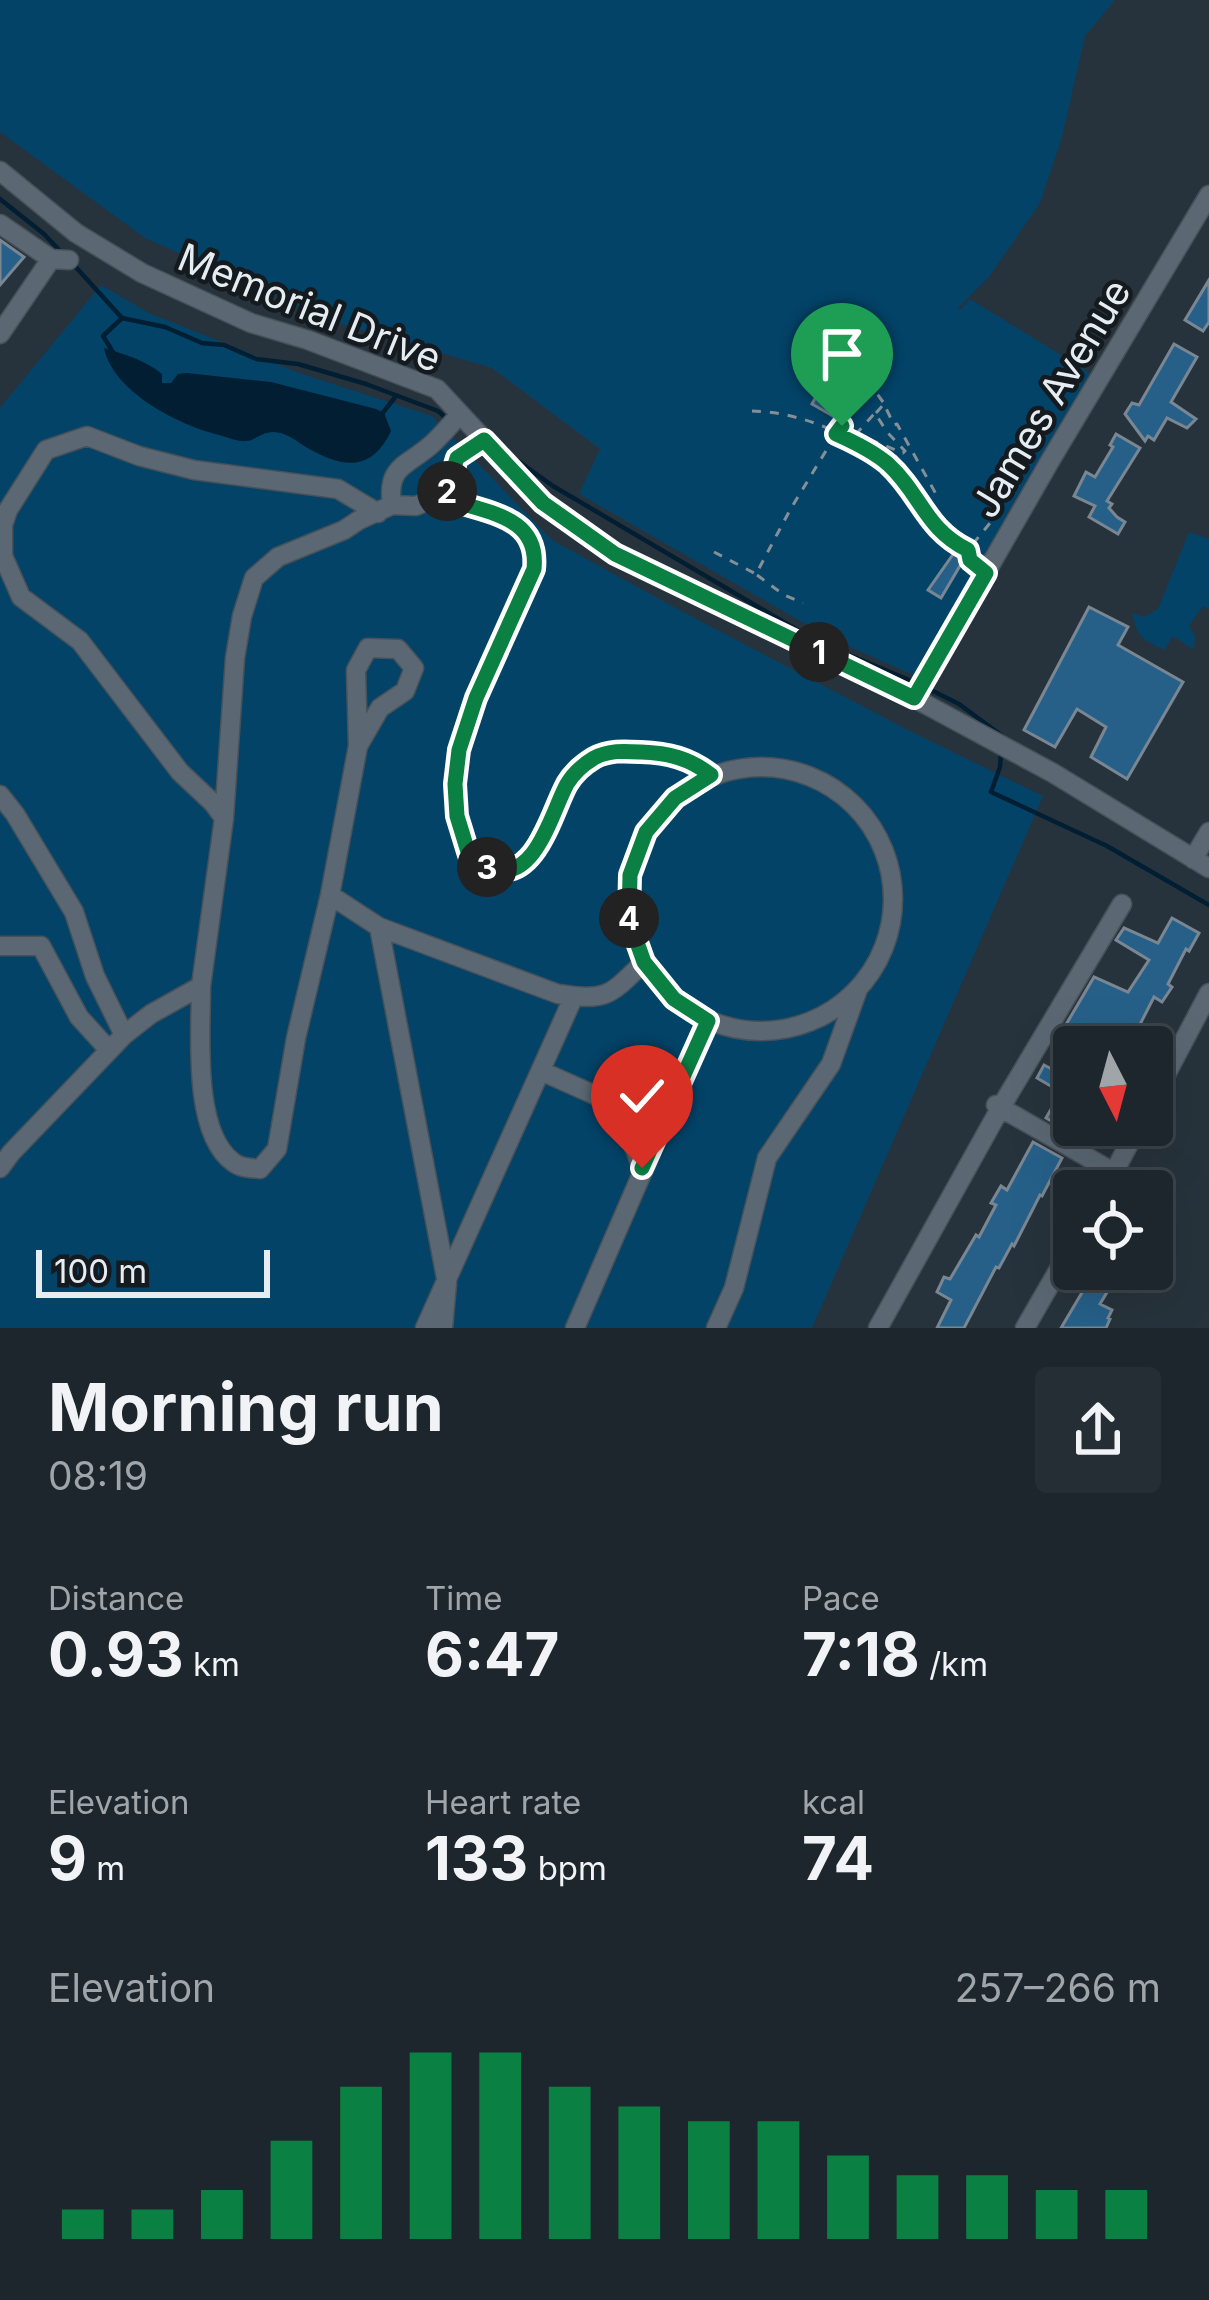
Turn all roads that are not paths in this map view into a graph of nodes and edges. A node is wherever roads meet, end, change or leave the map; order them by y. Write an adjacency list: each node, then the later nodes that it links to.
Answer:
1 (0, 171): 5 (street, Memorial Drive)
2 (1209, 195): 10 (street, James Avenue)
3 (0, 224): 4 (street)
4 (0, 334)
5 (460, 414): 6 (street, Memorial Drive); 8 (street)
6 (484, 440): 7 (street); 10 (street, Memorial Drive)
7 (440, 496): 8 (street); 12 (street)
8 (385, 509): 9 (street); 14 (street)
9 (2, 525): 14 (street)
10 (914, 698): 16 (street, Memorial Drive)
11 (358, 746): 11 (street); 17 (street)
12 (711, 775): 21 (street); 23 (street)
13 (0, 795): 27 (street)
14 (224, 818): 22 (street)
15 (1209, 832): 16 (street)
16 (1201, 864)
17 (330, 895): 19 (street); 22 (street)
18 (1122, 904): 31 (street)
19 (379, 927): 25 (street); 36 (street)
20 (0, 946): 28 (street)
21 (644, 962): 25 (street); 26 (street)
22 (201, 986): 27 (street)
23 (856, 992): 26 (street); 40 (street)
24 (1209, 993): 29 (street)
25 (574, 996): 30 (street)
26 (708, 1021): 33 (street)
27 (124, 1035): 28 (street)
28 (109, 1051): 32 (street)
29 (1173, 1061)
30 (541, 1071): 33 (street); 36 (street)
31 (999, 1106): 34 (street); 41 (street)
32 (0, 1168)
33 (642, 1168): 39 (street)
34 (1109, 1170)
35 (1053, 1279): 42 (street)
36 (447, 1282): 37 (street); 38 (street)
37 (425, 1328)
38 (443, 1328)
39 (574, 1328)
40 (716, 1328)
41 (878, 1328)
42 (1025, 1328)

